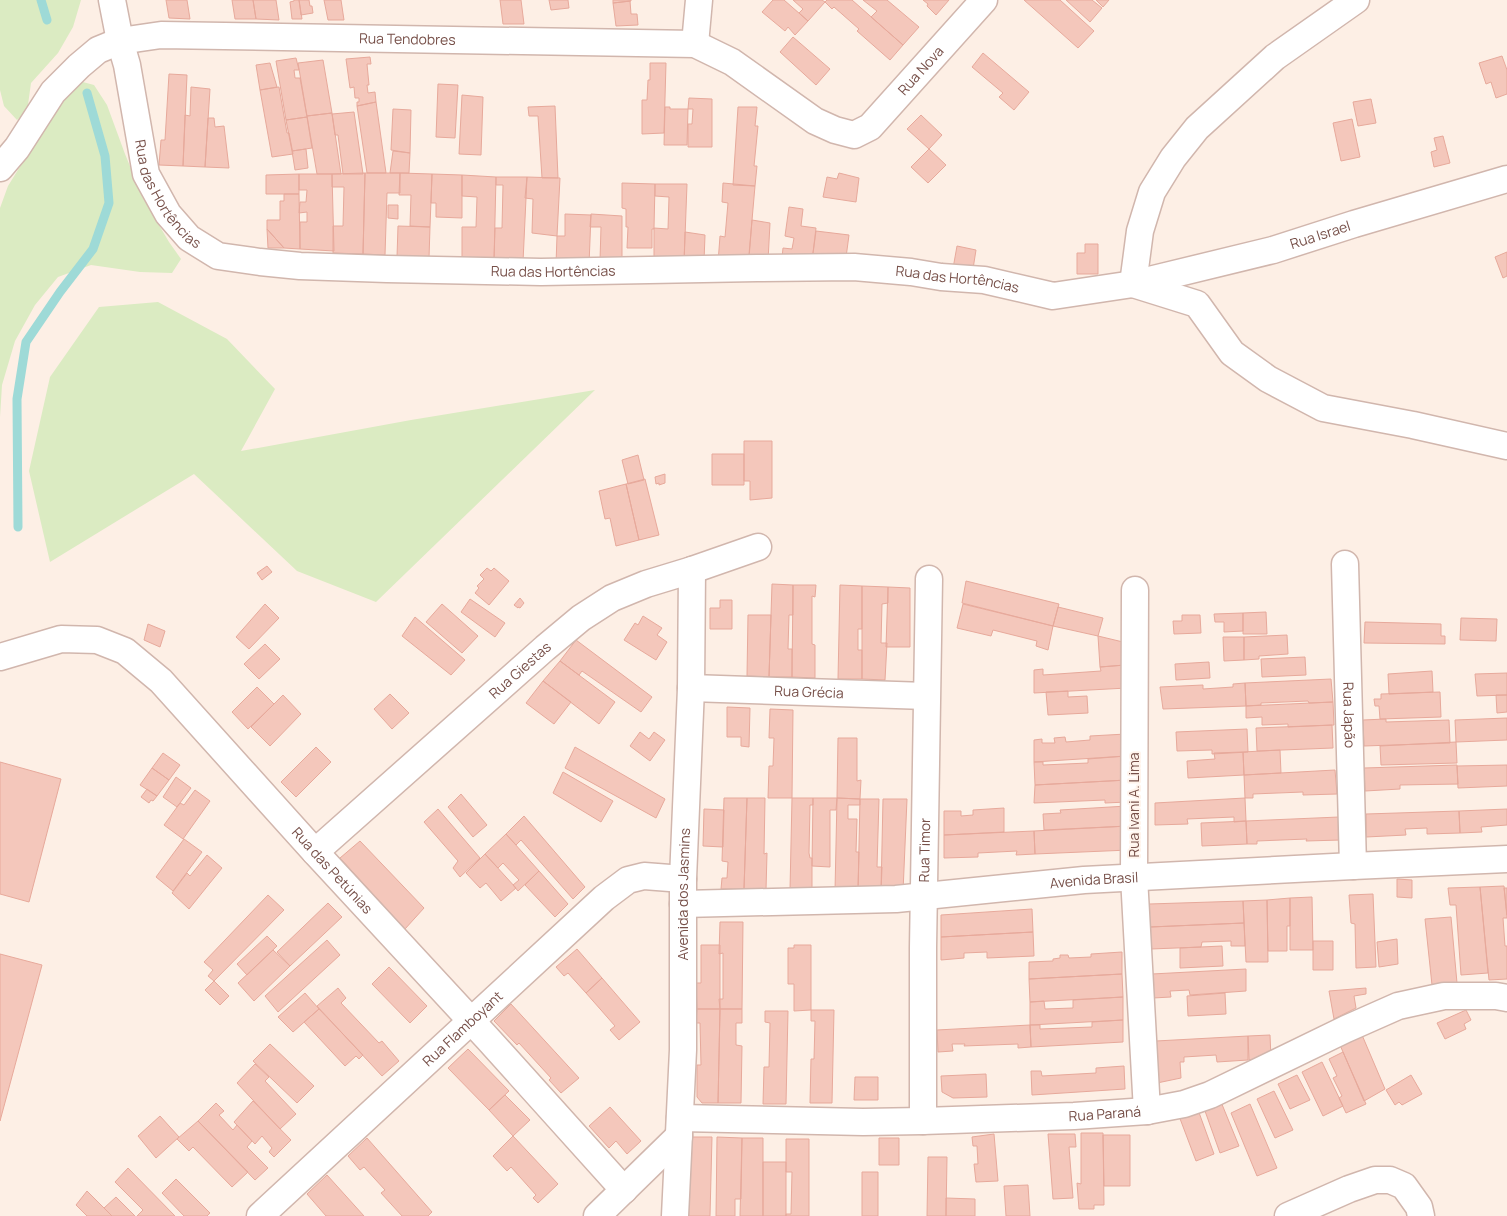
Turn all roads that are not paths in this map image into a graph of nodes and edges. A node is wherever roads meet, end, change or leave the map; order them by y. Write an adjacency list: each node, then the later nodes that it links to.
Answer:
1 (112, 0): 5 (street, Rua das Hortências)
2 (699, 0): 6 (street)
3 (984, 0): 6 (street, Rua Nova)
4 (1356, 0): 9 (street)
5 (120, 41): 6 (street, Rua Tendobres); 7 (street, Rua Tendobres); 9 (street, Rua das Hortências)
6 (695, 44)
7 (0, 168)
8 (1507, 179): 9 (street, Rua Israel)
9 (1133, 284): 10 (street)
10 (1507, 446)
11 (758, 547): 13 (street, Rua Giestas)
12 (1345, 564): 21 (street, Rua Japão)
13 (692, 570): 17 (street, Avenida dos Jasmins); 19 (street, Rua Giestas)
14 (929, 580): 18 (street, Rua Timor)
15 (1135, 590): 22 (street, Rua Ivani A. Lima)
16 (0, 657): 19 (street, Rua das Petúnias)
17 (691, 688): 18 (street, Rua Grécia); 23 (street, Avenida dos Jasmins)
18 (926, 696): 24 (street, Rua Timor)
19 (315, 852): 27 (street, Rua das Petúnias)
20 (1507, 859): 21 (street, Avenida Brasil)
21 (1353, 866): 22 (street, Avenida Brasil)
22 (1134, 877): 24 (street, Avenida Brasil); 28 (street, Rua Ivani A. Lima)
23 (683, 879): 25 (street, Avenida dos Jasmins); 27 (street, Rua Flamboyant)
24 (924, 897): 25 (street, Avenida Brasil); 29 (street, Rua Timor)
25 (682, 904): 30 (street, Avenida dos Jasmins)
26 (1507, 998): 28 (street, Rua Paraná)
27 (471, 1021): 31 (street, Rua das Petúnias); 32 (street, Rua Flamboyant)
28 (1148, 1110): 29 (street, Rua Paraná)
29 (923, 1121): 30 (street, Rua Paraná)
30 (679, 1127): 31 (street); 34 (street, Avenida dos Jasmins)
31 (624, 1190): 33 (street)
32 (260, 1216)
33 (597, 1216)
34 (675, 1216)
35 (1288, 1216): 36 (street)
36 (1421, 1216)

